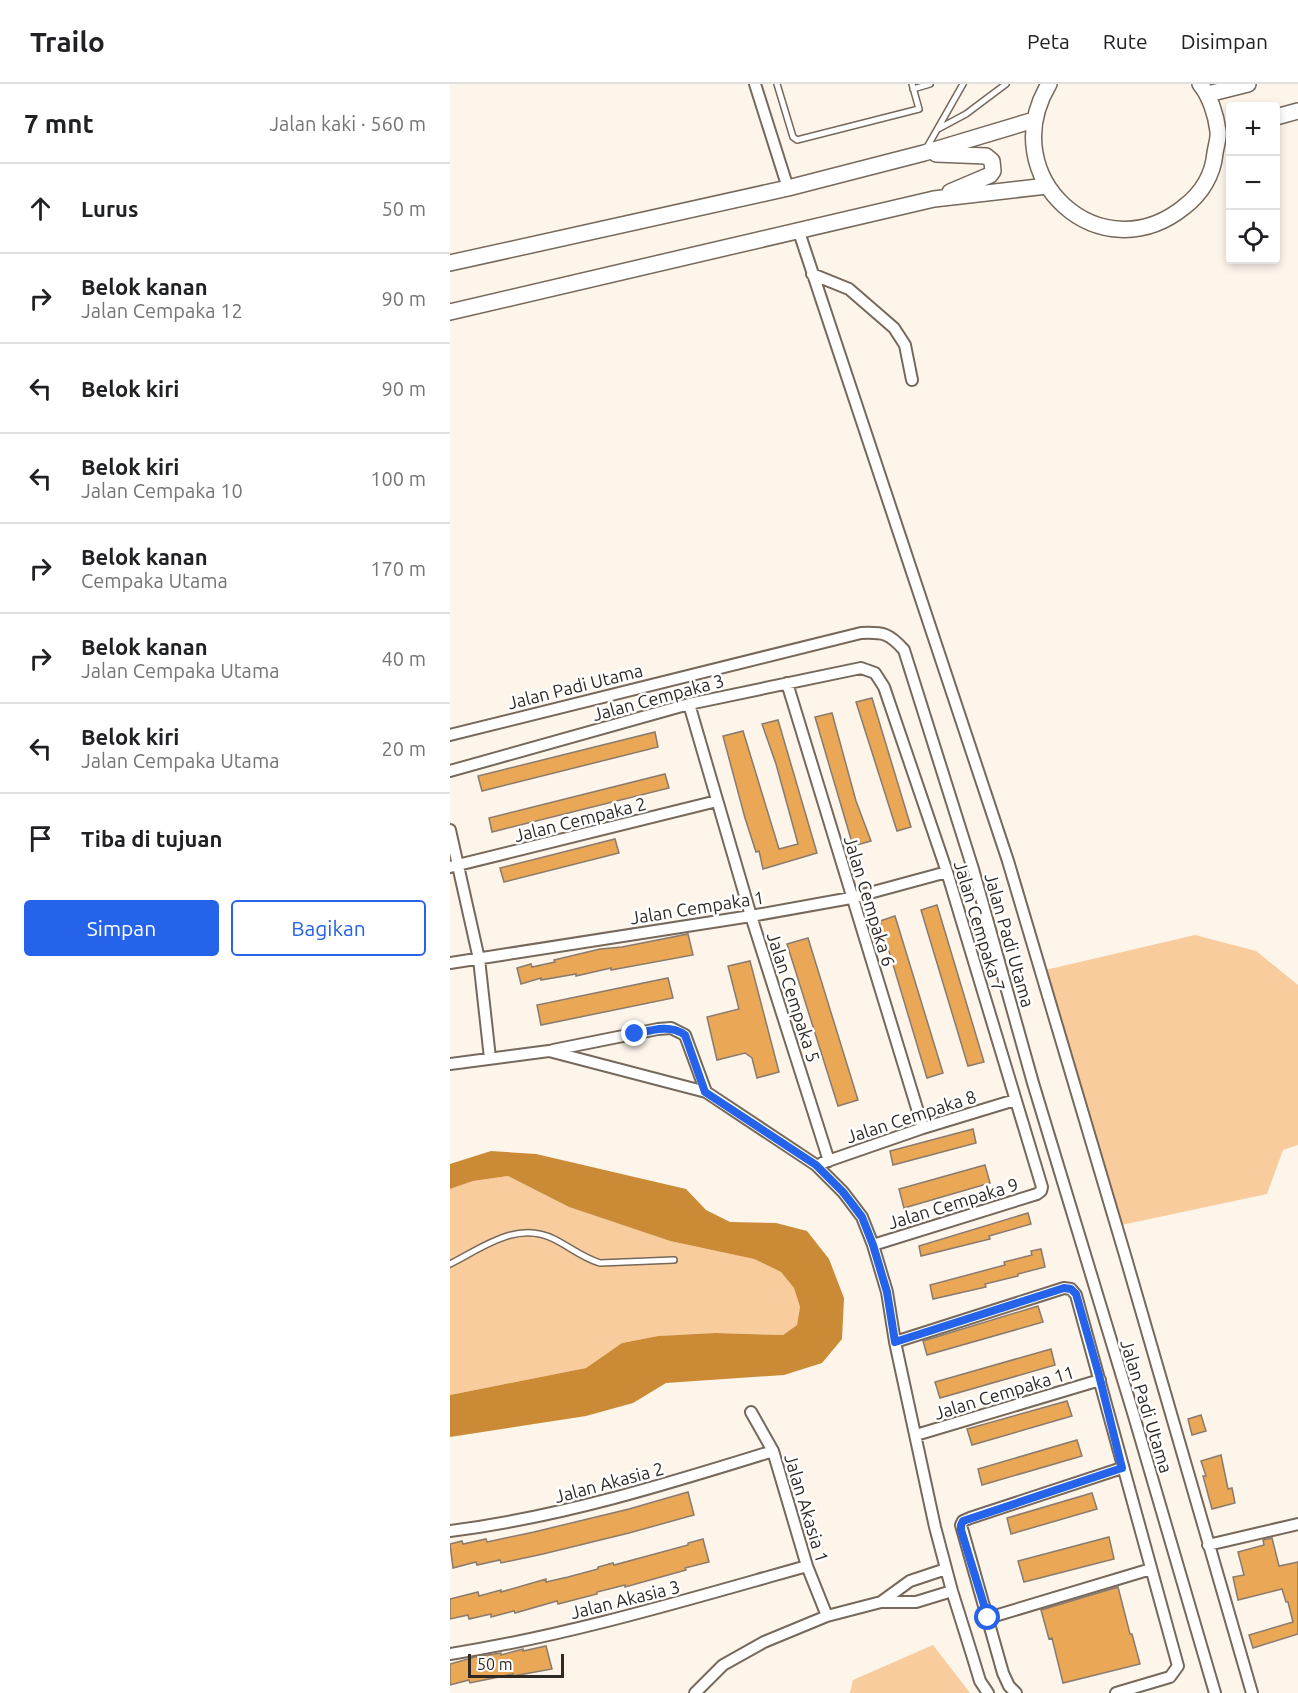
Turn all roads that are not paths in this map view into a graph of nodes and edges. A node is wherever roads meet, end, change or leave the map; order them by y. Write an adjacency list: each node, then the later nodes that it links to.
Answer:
1 (755, 84): 17 (street)
2 (777, 84): 8 (lane)
3 (930, 84): 8 (lane)
4 (963, 84): 13 (lane)
5 (1006, 84): 13 (lane)
6 (1049, 84): 12 (street)
7 (1248, 84): 9 (street)
8 (913, 86)
9 (1204, 89): 14 (street)
10 (1298, 111): 11 (street)
11 (1280, 116)
12 (1034, 120): 15 (street); 16 (street)
13 (938, 129): 15 (lane)
14 (1224, 130): 16 (street)
15 (924, 153): 17 (street); 18 (street)
16 (1047, 186): 18 (street)
17 (788, 188): 20 (street)
18 (934, 199): 19 (street)
19 (798, 229): 21 (street); 22 (street)
20 (450, 262)
21 (812, 274): 23 (street); 57 (street)
22 (450, 312)
23 (912, 380)
24 (875, 673): 25 (street, Jalan Cempaka 3); 32 (street, Jalan Cempaka 7)
25 (787, 683): 26 (street, Jalan Cempaka 3); 33 (street, Jalan Cempaka 6)
26 (689, 704): 28 (street, Jalan Cempaka 3); 29 (street, Jalan Cempaka 5)
27 (450, 735): 70 (street, Jalan Padi Utama)
28 (450, 771)
29 (717, 801): 31 (street, Jalan Cempaka 2); 34 (street, Jalan Cempaka 5)
30 (450, 830): 31 (street)
31 (454, 867): 35 (street)
32 (947, 872): 33 (street, Jalan Cempaka 1); 41 (street, Jalan Cempaka 7)
33 (851, 898): 34 (street, Jalan Cempaka 1); 42 (street, Jalan Cempaka 6)
34 (751, 916): 35 (street, Jalan Cempaka 1); 43 (street, Jalan Cempaka 5)
35 (479, 959): 36 (street, Jalan Cempaka 1); 38 (street)
36 (450, 963)
37 (549, 1051): 38 (street); 40 (street); 40 (street)
38 (490, 1058): 39 (street)
39 (450, 1064)
40 (705, 1092): 44 (street)
41 (1015, 1100): 42 (street, Jalan Cempaka 8); 45 (street, Jalan Cempaka 7)
42 (923, 1128): 43 (street, Jalan Cempaka 8)
43 (829, 1161): 44 (street, Jalan Cempaka 8)
44 (816, 1165): 46 (street)
45 (1041, 1191): 46 (street, Jalan Cempaka 9)
46 (873, 1245): 49 (street)
47 (674, 1260): 48 (lane)
48 (450, 1264)
49 (895, 1342): 50 (street); 52 (street)
50 (1100, 1380): 52 (street, Jalan Cempaka 11); 54 (street)
51 (751, 1412): 53 (street, Jalan Akasia 1)
52 (916, 1436): 59 (street)
53 (773, 1452): 56 (street, Jalan Akasia 2); 58 (street, Jalan Akasia 1)
54 (1122, 1468): 60 (street); 64 (street)
55 (1298, 1524): 57 (street)
56 (450, 1531)
57 (1208, 1545): 71 (street)
58 (807, 1566): 63 (street, Jalan Akasia 1); 65 (street, Jalan Akasia 3)
59 (946, 1569): 61 (street); 62 (street)
60 (1151, 1569): 64 (street); 69 (street)
61 (952, 1591): 62 (street); 67 (street)
62 (881, 1602): 63 (street)
63 (827, 1616): 66 (street)
64 (988, 1618): 68 (street)
65 (450, 1654)
66 (695, 1693)
67 (988, 1693)
68 (1016, 1693)
69 (1116, 1693)
70 (1215, 1693)
71 (1252, 1693)

